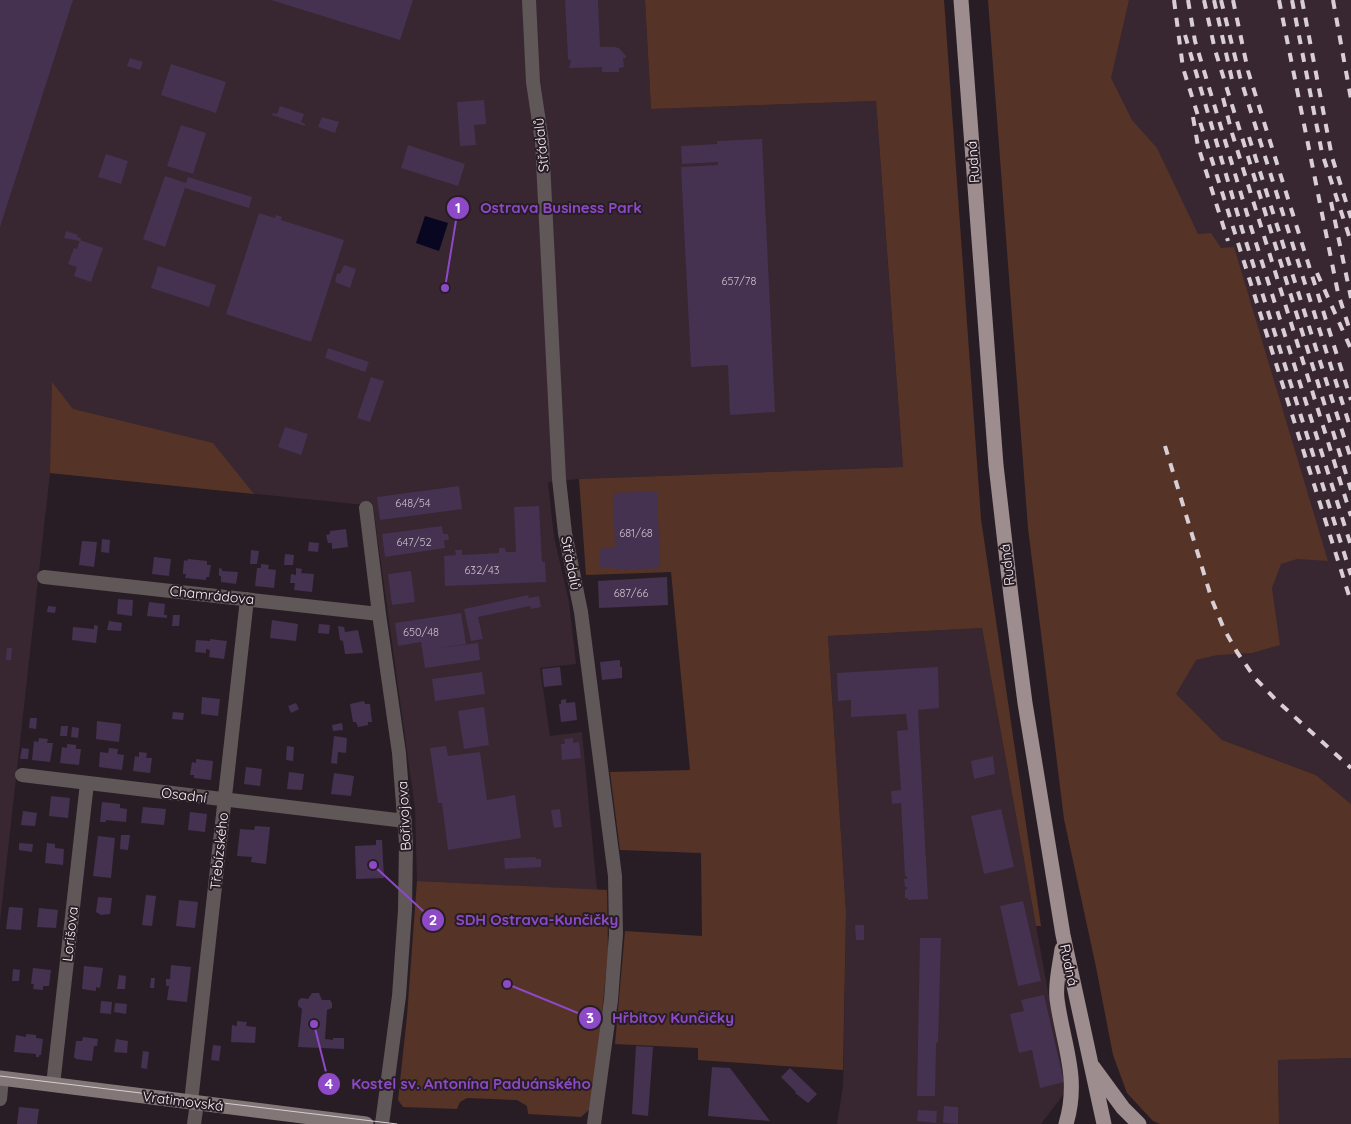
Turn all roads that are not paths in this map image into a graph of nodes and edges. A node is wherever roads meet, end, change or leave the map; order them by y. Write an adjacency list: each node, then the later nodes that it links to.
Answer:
1 (529, 0): 20 (street, Střádalů)
2 (961, 0): 11 (main road, Rudná)
3 (366, 508): 6 (street, Bořivojova)
4 (44, 577): 5 (street, Chamrádova)
5 (247, 599): 6 (street, Chamrádova); 9 (street, Třebízského)
6 (379, 614): 10 (street, Bořivojova)
7 (22, 775): 8 (street, Osadní)
8 (87, 783): 9 (street, Osadní); 14 (street, Lorišova)
9 (225, 799): 10 (street, Osadní); 16 (street, Třebízského)
10 (405, 820): 19 (street, Bořivojova)
11 (1063, 935): 12 (main road, Rudná); 21 (main road)
12 (1091, 1064): 22 (main road, Rudná); 23 (main road)
13 (1, 1079): 14 (street, Vratimovská); 15 (street)
14 (53, 1085): 16 (street, Vratimovská)
15 (0, 1099)
16 (194, 1103): 17 (street, Třebízského); 18 (street, Vratimovská)
17 (194, 1124)
18 (366, 1124)
19 (382, 1124)
20 (594, 1124)
21 (1066, 1124)
22 (1104, 1124)
23 (1139, 1124)

